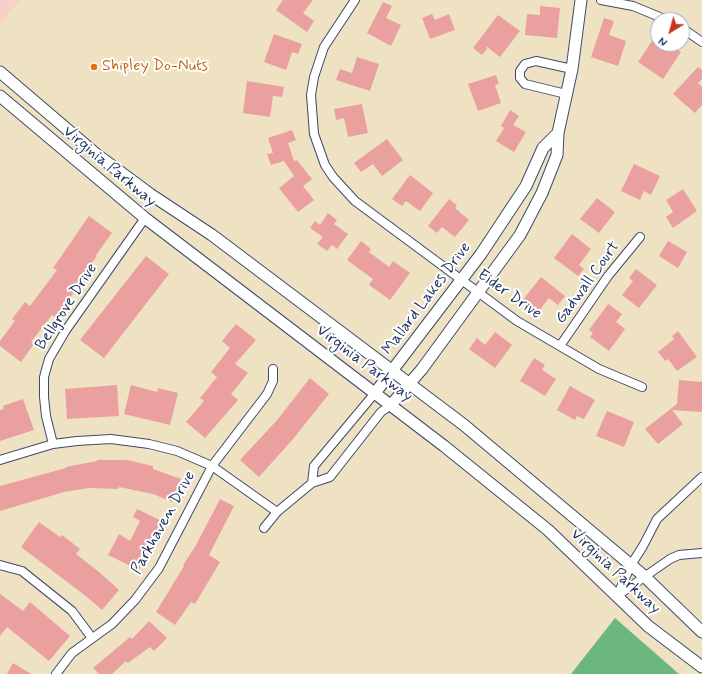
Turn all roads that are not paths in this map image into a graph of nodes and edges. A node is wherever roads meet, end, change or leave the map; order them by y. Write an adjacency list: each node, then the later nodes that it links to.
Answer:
1 (355, 0): 16 (street, Eider Drive)
2 (581, 0): 7 (main road)
3 (601, 0): 4 (street)
4 (650, 13)
5 (690, 34): 6 (street)
6 (702, 42)
7 (572, 69): 9 (main road); 9 (street)
8 (0, 72): 11 (main road, Virginia Parkway)
9 (566, 94): 13 (main road)
10 (0, 96): 12 (main road, Virginia Parkway)
11 (38, 105): 12 (main road); 20 (main road, Virginia Parkway)
12 (27, 119): 14 (main road, Virginia Parkway)
13 (558, 133): 16 (main road, Mallard Lakes Drive); 17 (main road)
14 (144, 218): 23 (main road, Virginia Parkway); 25 (street, Bellgrove Drive)
15 (640, 237): 18 (street, Gadwall Court)
16 (462, 279): 17 (street, Eider Drive); 20 (main road, Mallard Lakes Drive)
17 (479, 292): 18 (street, Eider Drive); 21 (main road)
18 (560, 346): 22 (street, Eider Drive)
19 (273, 369): 27 (street, Parkhaven Drive)
20 (393, 371): 21 (main road, Virginia Parkway); 23 (main road, Mallard Lakes Drive)
21 (409, 382): 24 (main road); 34 (main road, Virginia Parkway)
22 (642, 388)
23 (376, 393): 24 (main road, Virginia Parkway); 29 (street, Mallard Lakes Drive)
24 (391, 405): 29 (street); 36 (main road, Virginia Parkway)
25 (53, 444): 26 (street); 27 (street)
26 (0, 460)
27 (212, 466): 30 (street); 38 (street, Parkhaven Drive)
28 (702, 477): 34 (street)
29 (312, 482): 30 (street)
30 (277, 512): 31 (street)
31 (264, 528)
32 (702, 553): 35 (street)
33 (0, 565): 38 (street)
34 (630, 565): 35 (main road, Virginia Parkway); 36 (street)
35 (644, 576): 36 (street); 37 (main road, Virginia Parkway)
36 (617, 596): 39 (main road, Virginia Parkway)
37 (702, 632)
38 (92, 638): 40 (street, Parkhaven Drive)
39 (702, 667)
40 (56, 674)

